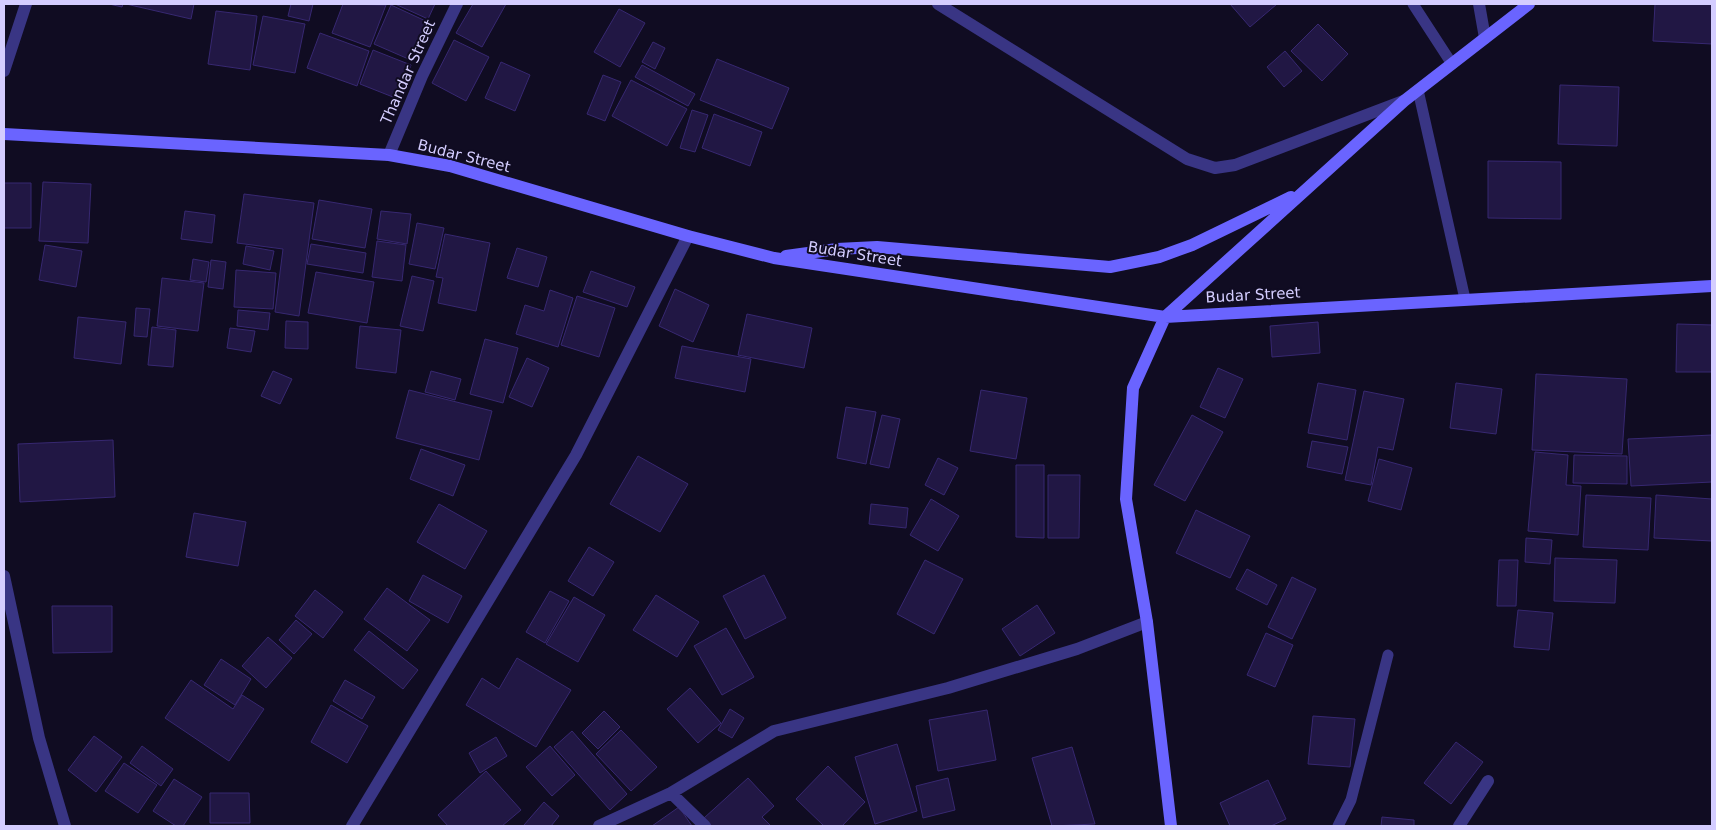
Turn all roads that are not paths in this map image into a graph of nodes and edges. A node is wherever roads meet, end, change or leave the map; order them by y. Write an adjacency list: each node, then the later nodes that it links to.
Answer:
1 (26, 4): 9 (street)
2 (457, 4): 13 (street, Thandar Street)
3 (938, 4): 11 (street)
4 (1413, 4): 8 (lane)
5 (1479, 4): 7 (street)
6 (1529, 4): 7 (main road)
7 (1485, 38): 8 (main road)
8 (1452, 64): 10 (main road)
9 (4, 72)
10 (1418, 90): 11 (main road); 18 (lane)
11 (1404, 101): 14 (main road)
12 (4, 134): 13 (main road, Budar Street)
13 (389, 155): 15 (main road, Budar Street)
14 (1304, 191): 16 (main road); 19 (main road)
15 (688, 236): 16 (main road, Budar Street); 26 (street)
16 (774, 258): 19 (main road, Budar Street)
17 (1712, 286): 18 (main road, Budar Street)
18 (1465, 299): 19 (main road, Budar Street)
19 (1165, 317): 21 (main road)
20 (4, 576): 25 (street)
21 (1147, 622): 24 (street); 29 (main road)
22 (1388, 655): 30 (lane)
23 (1488, 781): 31 (street)
24 (672, 793): 27 (street); 28 (street)
25 (65, 826)
26 (352, 826)
27 (599, 826)
28 (705, 826)
29 (1171, 826)
30 (1338, 826)
31 (1459, 826)

